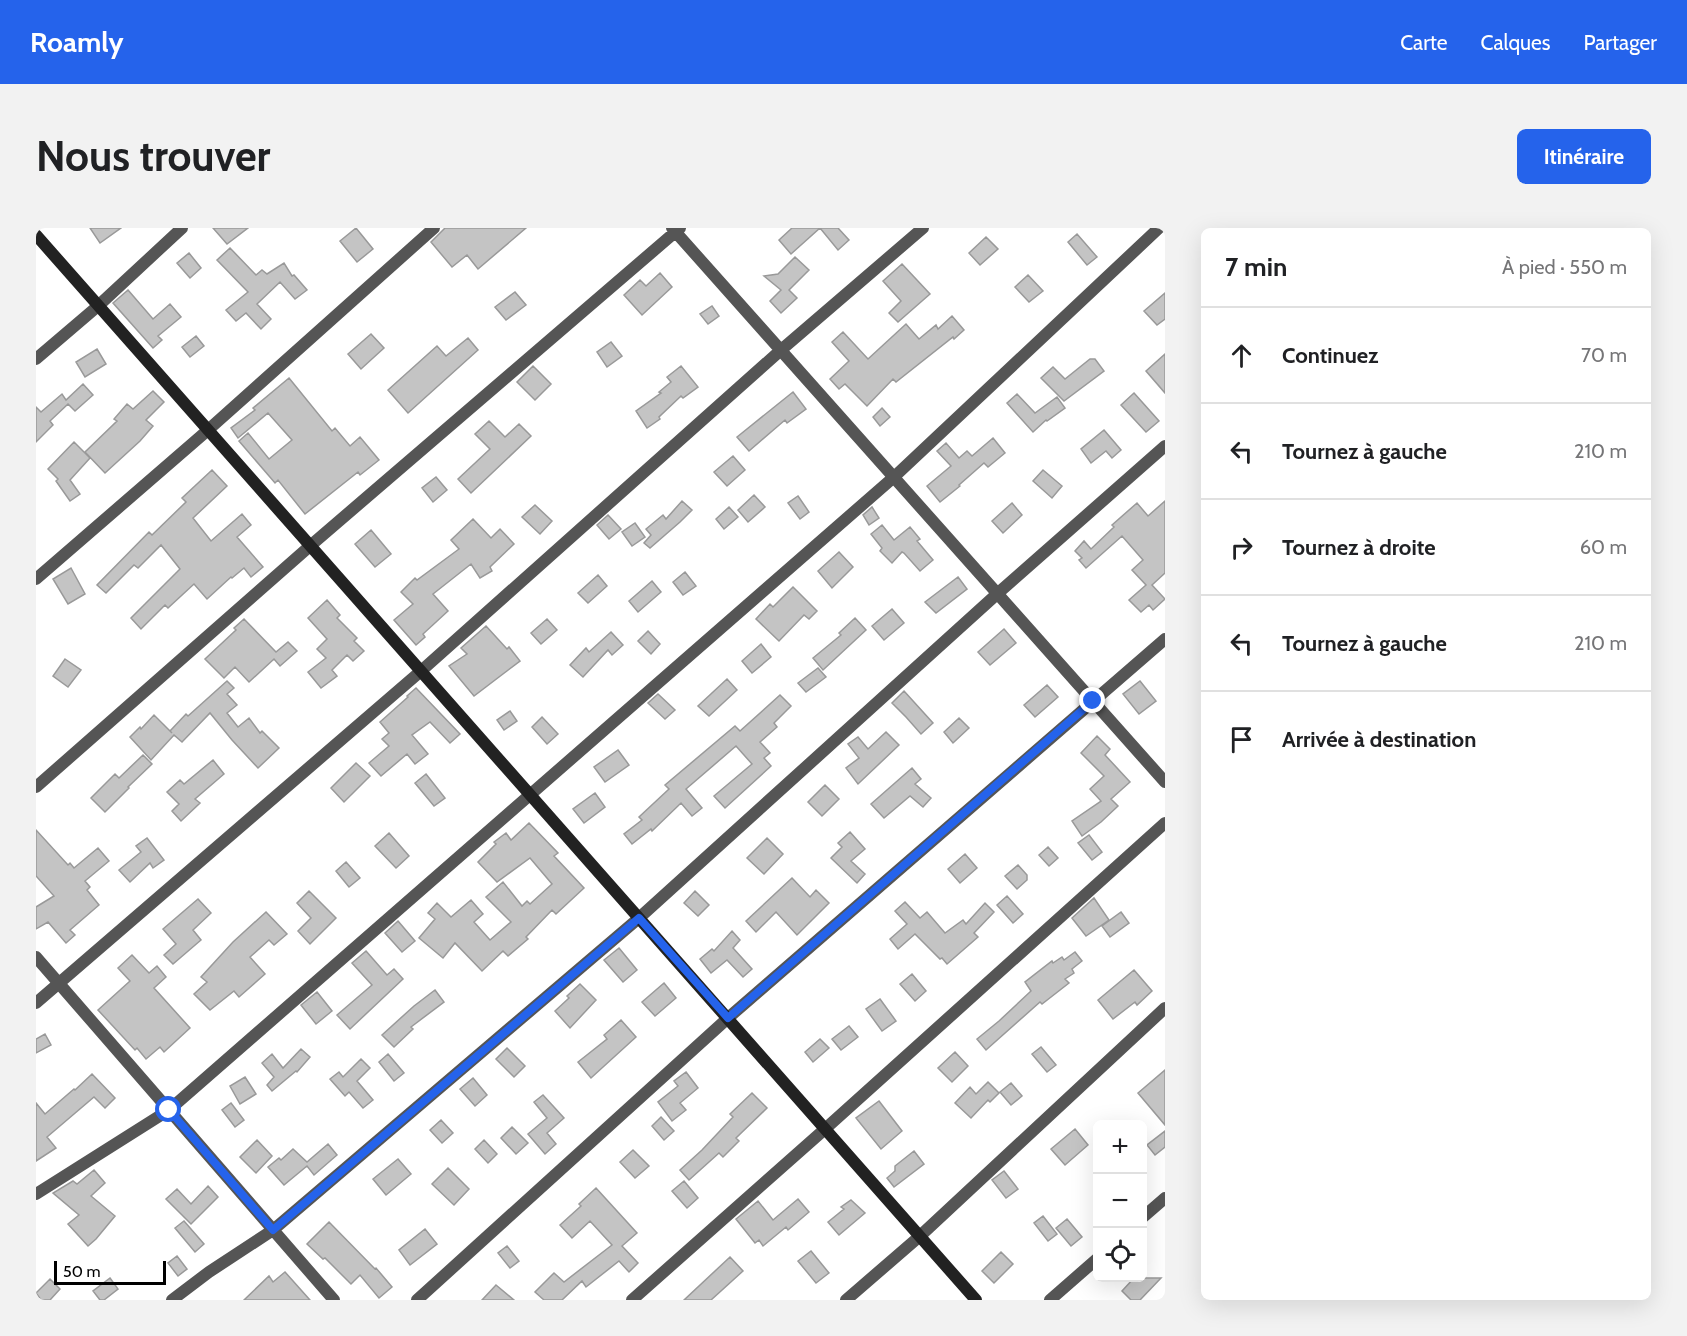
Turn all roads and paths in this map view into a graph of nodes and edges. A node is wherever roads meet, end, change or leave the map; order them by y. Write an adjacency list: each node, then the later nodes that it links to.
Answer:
1 (182, 228): 7 (street)
2 (434, 228): 10 (street)
3 (923, 228): 8 (street)
4 (1159, 228): 12 (street)
5 (676, 229): 8 (street); 13 (street)
6 (36, 236): 7 (street)
7 (98, 306): 9 (street); 10 (street)
8 (781, 350): 12 (street); 17 (street)
9 (36, 359)
10 (208, 430): 13 (street); 14 (street)
11 (1165, 446): 15 (street)
12 (894, 477): 15 (street); 21 (street)
13 (310, 546): 17 (street); 20 (street)
14 (36, 579)
15 (997, 594): 18 (street); 23 (street)
16 (1165, 639): 18 (street)
17 (421, 671): 21 (street); 25 (street)
18 (1093, 701): 19 (street); 28 (street)
19 (1165, 782)
20 (36, 786)
21 (530, 794): 23 (street); 29 (street)
22 (1165, 823): 30 (street)
23 (639, 918): 28 (street); 34 (street)
24 (36, 957): 25 (street)
25 (58, 984): 26 (street); 29 (street)
26 (36, 1003)
27 (1165, 1008): 35 (street)
28 (728, 1018): 30 (street); 39 (street)
29 (169, 1110): 31 (street); 34 (street)
30 (825, 1129): 35 (street); 40 (street)
31 (36, 1194)
32 (1165, 1198): 33 (street)
33 (1147, 1214)
34 (273, 1230): 37 (street); 38 (street)
35 (920, 1236): 41 (street); 42 (street)
36 (1093, 1262): 43 (street)
37 (172, 1300)
38 (334, 1300)
39 (417, 1300)
40 (632, 1300)
41 (846, 1300)
42 (976, 1300)
43 (1050, 1300)

